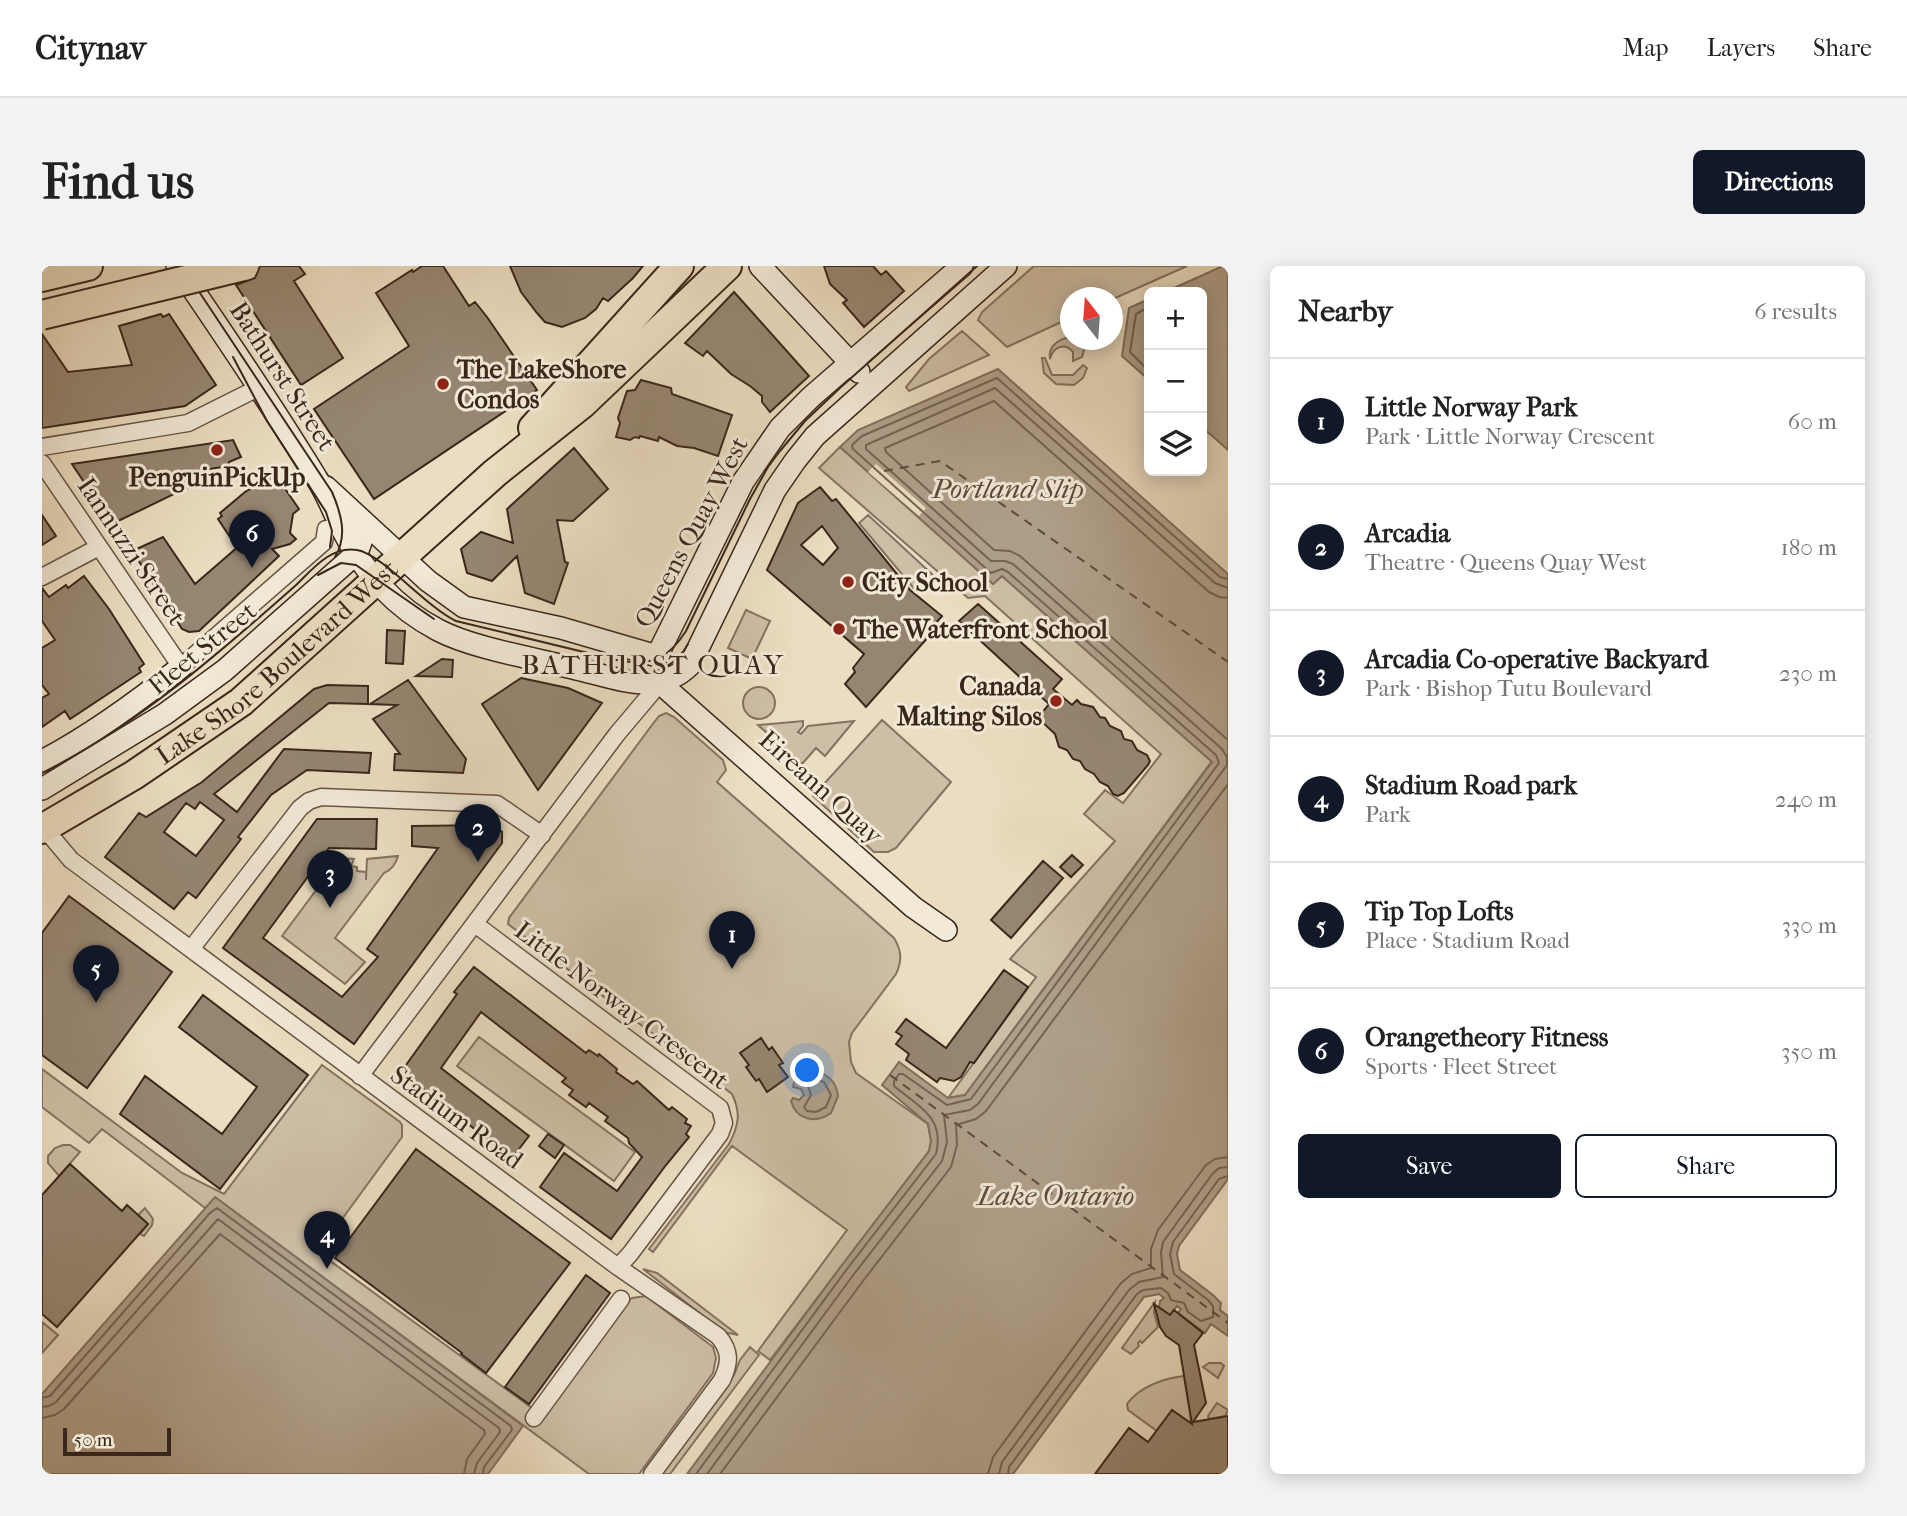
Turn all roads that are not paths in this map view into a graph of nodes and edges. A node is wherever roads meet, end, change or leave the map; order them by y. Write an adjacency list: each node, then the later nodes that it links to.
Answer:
1 (88, 266): 9 (highway)
2 (177, 266): 13 (street, Bathurst Street)
3 (244, 266): 10 (highway, bridge)
4 (679, 266): 16 (highway, Lake Shore Boulevard West)
5 (727, 266): 16 (highway, Lake Shore Boulevard West)
6 (760, 266): 11 (street)
7 (962, 266): 11 (street, Queens Quay West)
8 (1006, 266): 12 (street, Queens Quay West)
9 (42, 277)
10 (42, 315)
11 (851, 363): 12 (street); 25 (street, Queens Quay West)
12 (872, 386): 27 (street, Queens Quay West)
13 (258, 388): 14 (street); 17 (street, Bathurst Street)
14 (42, 447)
15 (42, 463): 20 (street, Iannuzzi Street)
16 (495, 473): 22 (highway, Lake Shore Boulevard West)
17 (319, 481): 18 (street, Bathurst Street); 21 (street, Bathurst Street)
18 (362, 520): 21 (street); 22 (street, Bathurst Street)
19 (326, 529): 26 (street, Fleet Street)
20 (99, 547): 23 (street); 26 (street, Iannuzzi Street)
21 (356, 554): 24 (street, Bathurst Street); 29 (street, Fleet Street)
22 (402, 557): 24 (highway, Lake Shore Boulevard West); 25 (street, Bathurst Street)
23 (42, 577)
24 (376, 581): 27 (street, Bathurst Street); 30 (highway, Lake Shore Boulevard West)
25 (657, 656): 27 (street)
26 (181, 667): 28 (street, Fleet Street)
27 (660, 683): 31 (street, Queens Quay West); 33 (street, Eireann Quay)
28 (42, 761)
29 (42, 789)
30 (43, 828): 34 (street, Stadium Road)
31 (542, 835): 32 (street, Queens Quay West); 34 (street)
32 (475, 923): 35 (street, Queens Quay West); 36 (street, Little Norway Crescent)
33 (946, 930)
34 (191, 949): 35 (street, Stadium Road)
35 (360, 1076): 36 (street, Stadium Road)
36 (618, 1267): 39 (street, Stadium Road)
37 (621, 1299): 38 (street)
38 (534, 1418)
39 (652, 1474)

